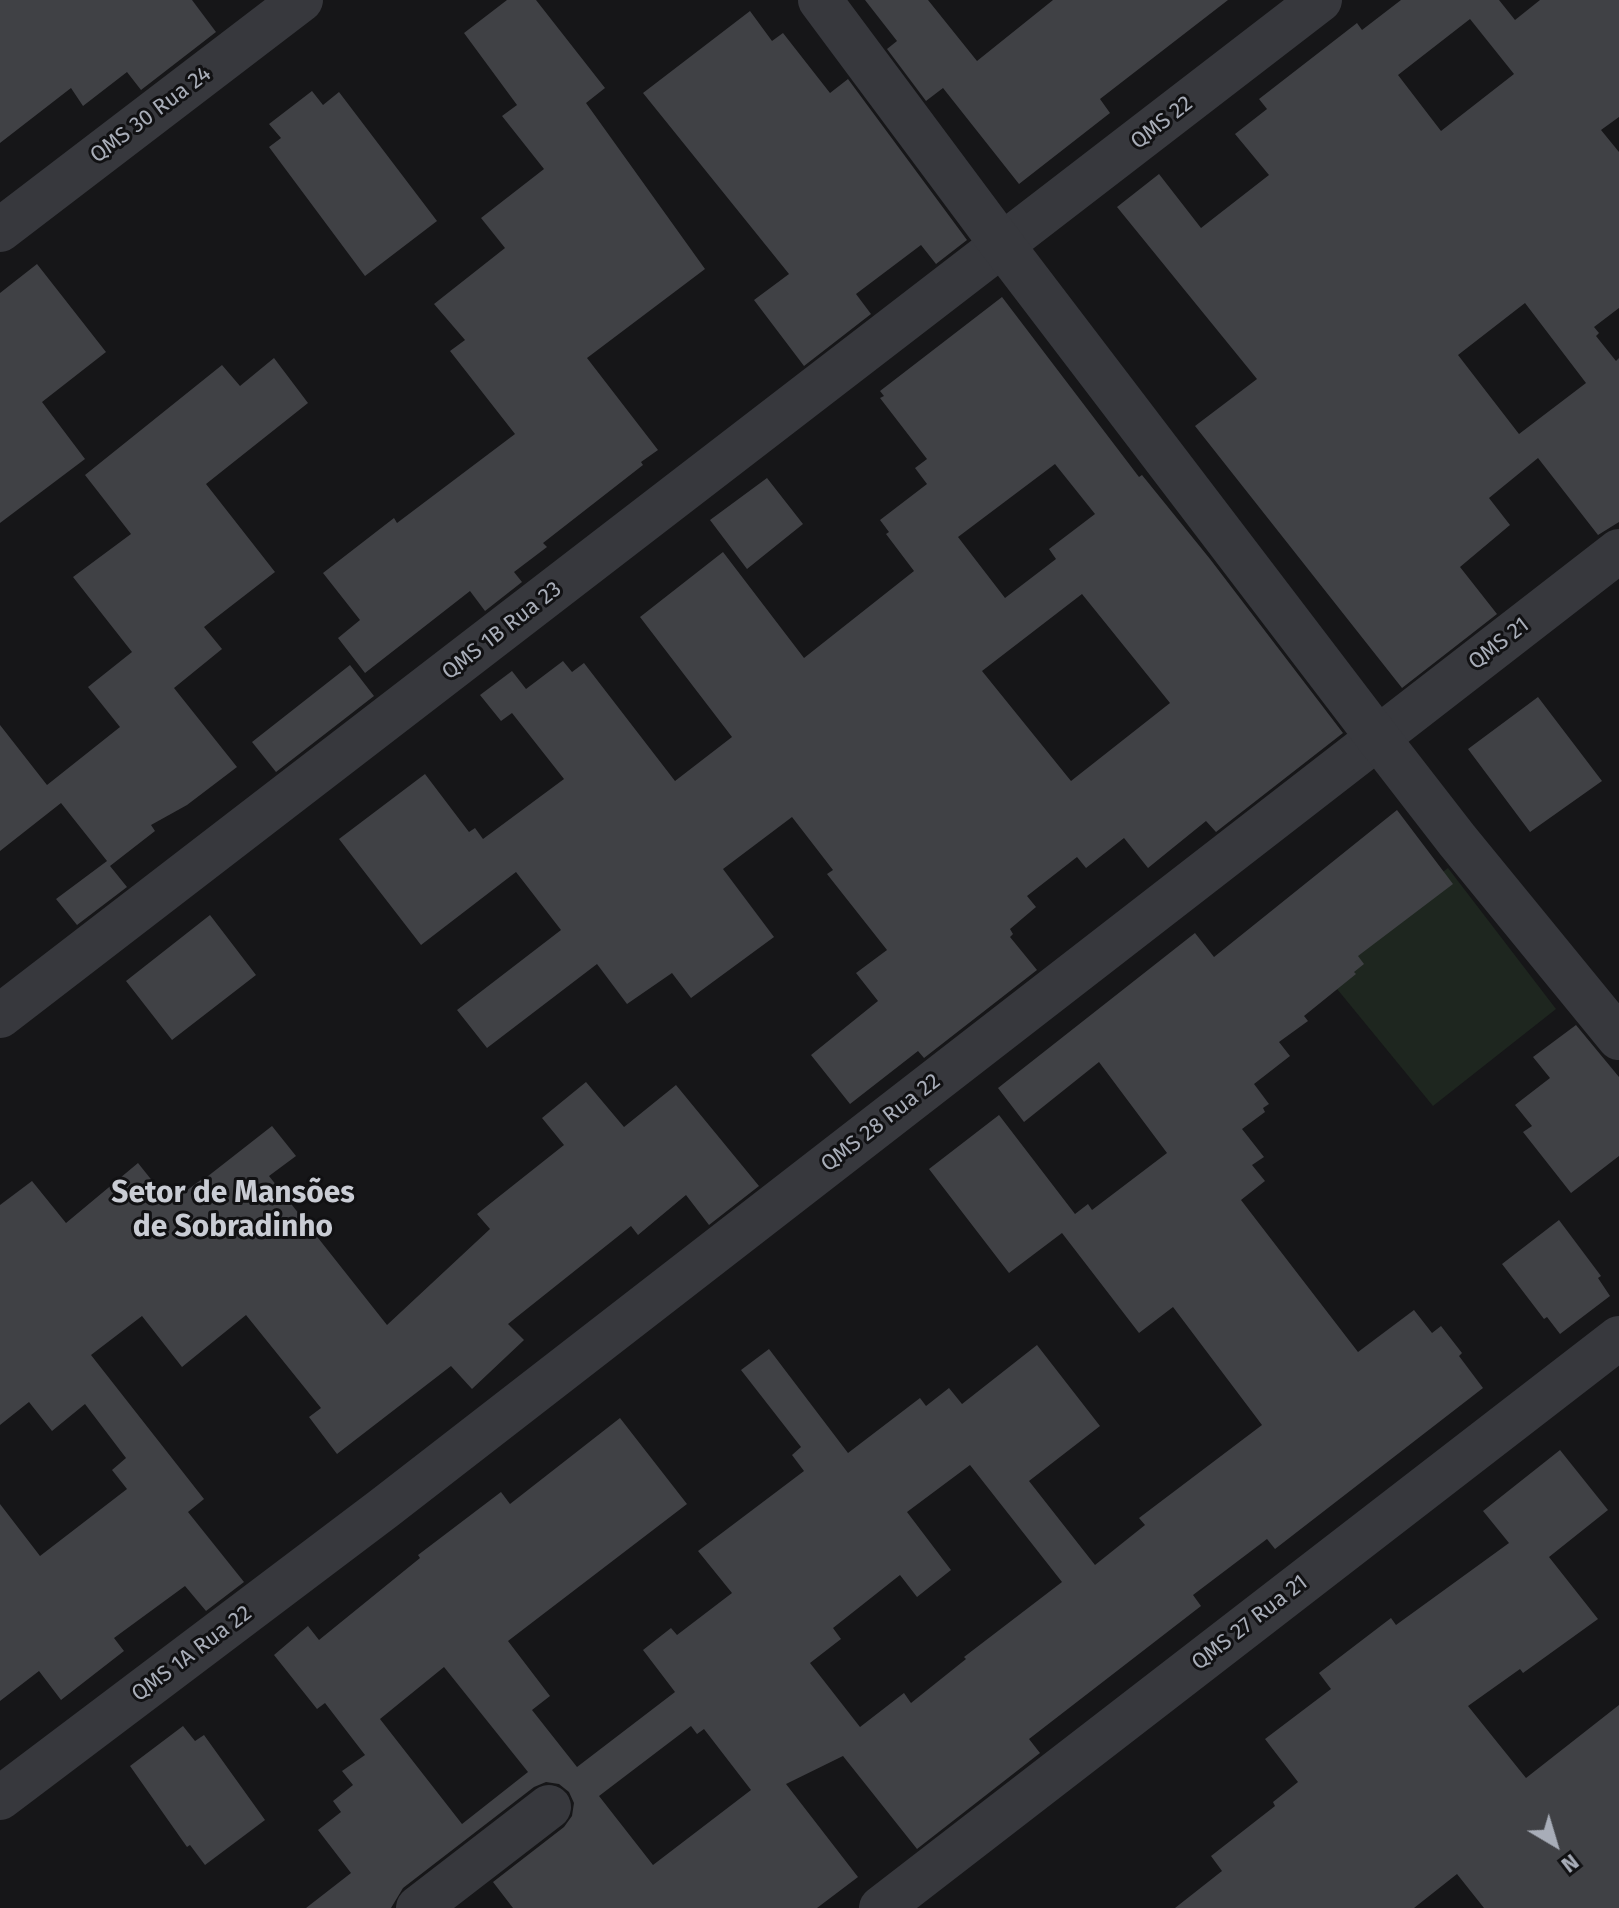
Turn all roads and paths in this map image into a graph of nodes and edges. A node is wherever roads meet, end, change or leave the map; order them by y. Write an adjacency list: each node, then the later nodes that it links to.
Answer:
1 (301, 0): 4 (street, QMS 30 Rua 24)
2 (820, 0): 5 (street)
3 (1320, 0): 5 (street, QMS 22)
4 (0, 230)
5 (1003, 246): 7 (street); 8 (street, QMS 1B Rua 23)
6 (1619, 551): 7 (street, QMS 21)
7 (1378, 738): 9 (street); 11 (street, QMS 28 Rua 22)
8 (0, 1016)
9 (1619, 1038)
10 (1619, 1338): 15 (street, QMS 27 Rua 21)
11 (383, 1509): 12 (street, QMS 1A Rua 22)
12 (0, 1798)
13 (549, 1807): 14 (street)
14 (418, 1908)
15 (881, 1908)

